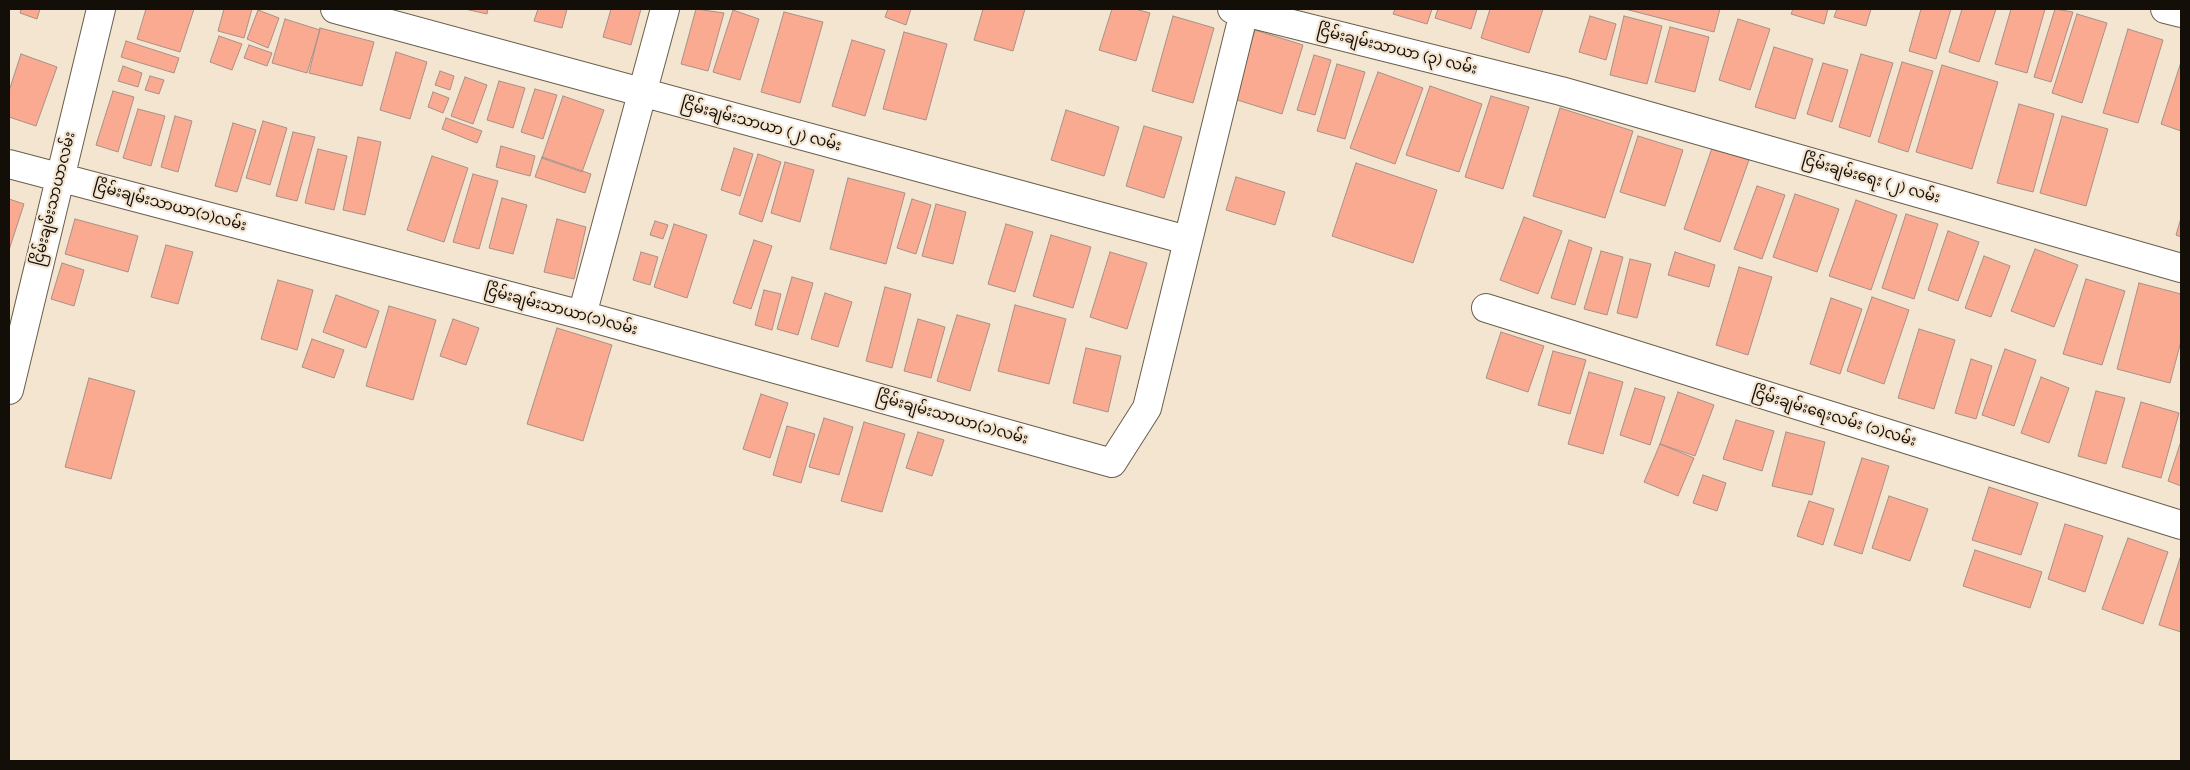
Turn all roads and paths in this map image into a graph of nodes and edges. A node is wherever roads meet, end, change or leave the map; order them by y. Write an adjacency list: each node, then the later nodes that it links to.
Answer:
1 (101, 9): 10 (street, ငြိမ်းချမ်းသာယာလမ်း)
2 (335, 9): 8 (street, ငြိမ်းချမ်းသာယာ (၂) လမ်း)
3 (666, 9): 8 (street)
4 (2165, 9): 6 (street)
5 (1238, 10): 7 (street, ငြိမ်းချမ်းသာယာ (၃) လမ်း); 11 (street)
6 (2181, 14)
7 (1561, 91): 12 (street, ငြိမ်းချမ်းရေး (၂) လမ်း)
8 (642, 93): 11 (street, ငြိမ်းချမ်းသာယာ (၂) လမ်း); 14 (street)
9 (9, 164): 10 (street, ငြိမ်းချမ်းသာယာ(၁)လမ်း)
10 (59, 176): 14 (street, ငြိမ်းချမ်းသာယာ(၁)လမ်း); 15 (street, ငြိမ်းချမ်းသာယာလမ်း)
11 (1187, 240): 14 (street, ငြိမ်းချမ်းသာယာ(၁)လမ်း)
12 (2181, 268)
13 (1486, 308): 16 (street, ငြိမ်းချမ်းရေးလမ်း (၁)လမ်း)
14 (582, 315)
15 (9, 390)
16 (2181, 525)

